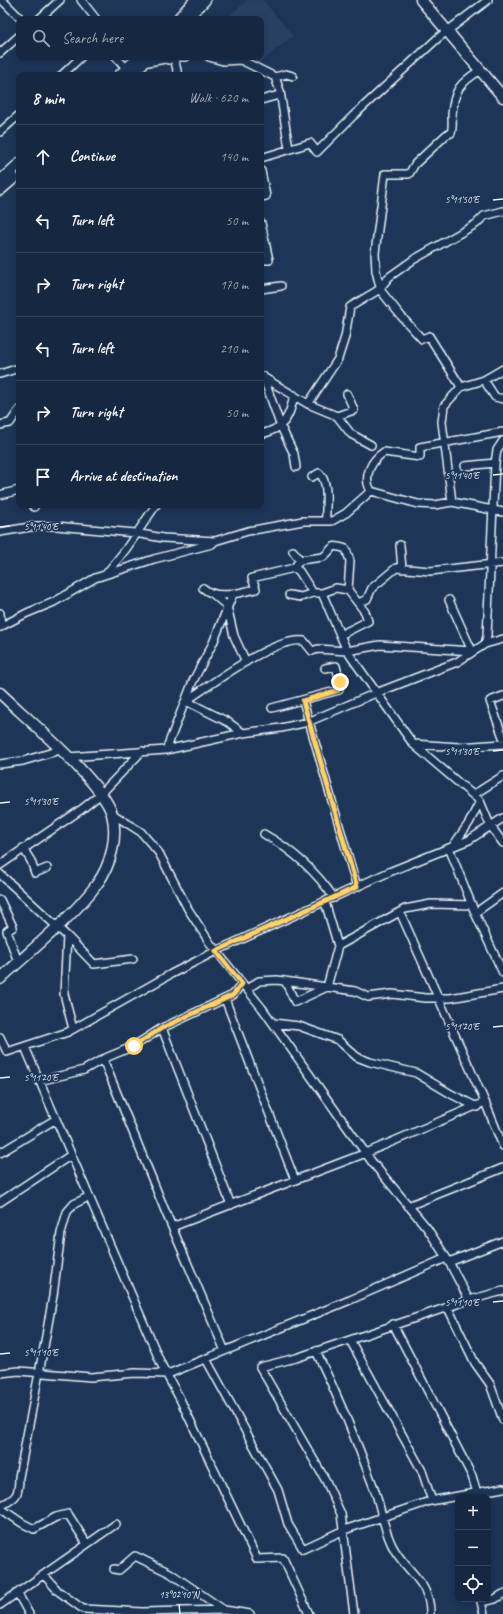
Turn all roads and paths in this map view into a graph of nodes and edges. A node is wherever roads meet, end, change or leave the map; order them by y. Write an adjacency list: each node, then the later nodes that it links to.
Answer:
1 (2, 0): 8 (street)
2 (60, 0): 9 (street)
3 (81, 0): 10 (street)
4 (195, 0): 11 (street)
5 (205, 0): 12 (street)
6 (420, 0): 13 (street)
7 (488, 0): 13 (street)
8 (18, 16)
9 (42, 16)
10 (94, 16)
11 (181, 16)
12 (190, 16)
13 (448, 32): 23 (street); 35 (street)
14 (16, 39): 15 (street)
15 (0, 52)
16 (78, 60): 24 (street)
17 (118, 60): 25 (street)
18 (143, 60): 26 (street)
19 (174, 60): 27 (street)
20 (217, 60): 21 (street)
21 (241, 60)
22 (241, 60): 29 (street)
23 (480, 71): 31 (street); 48 (street)
24 (65, 72)
25 (125, 72)
26 (127, 72)
27 (177, 72)
28 (293, 76): 29 (street)
29 (275, 77): 30 (street)
30 (280, 91): 32 (street); 35 (street)
31 (503, 97)
32 (264, 99)
33 (16, 117): 34 (street)
34 (0, 132)
35 (289, 149): 36 (street)
36 (264, 157)
37 (16, 167): 39 (street)
38 (16, 177): 41 (street)
39 (0, 181)
40 (264, 186): 42 (street)
41 (0, 190)
42 (264, 196)
43 (503, 211): 48 (street)
44 (264, 237): 45 (street)
45 (264, 260)
46 (281, 286): 47 (street)
47 (264, 289)
48 (380, 289): 55 (street); 59 (street)
49 (16, 369): 51 (street)
50 (503, 369): 54 (street)
51 (0, 374)
52 (264, 375): 57 (street)
53 (264, 380): 63 (street)
54 (484, 380): 55 (street); 58 (street)
55 (461, 387): 66 (street)
56 (347, 394): 61 (street)
57 (294, 395): 59 (street); 63 (street)
58 (503, 399)
59 (308, 404): 61 (street)
60 (16, 414): 62 (street)
61 (337, 416): 68 (street)
62 (0, 425)
63 (281, 427): 65 (street); 71 (street)
64 (503, 432): 66 (street)
65 (264, 433)
66 (443, 441): 74 (street); 76 (street)
67 (503, 441): 69 (street)
68 (371, 445)
69 (495, 463): 70 (street); 78 (street)
70 (464, 466)
71 (296, 467)
72 (312, 477): 80 (street)
73 (16, 491): 75 (street)
74 (372, 491): 76 (street); 80 (street)
75 (0, 495)
76 (452, 502): 78 (street)
77 (154, 508): 82 (street)
78 (494, 510): 79 (street); 87 (street)
79 (503, 512)
80 (326, 520): 83 (street)
81 (0, 532): 82 (street)
82 (135, 533): 83 (street); 91 (street)
83 (215, 541): 91 (street)
84 (400, 544): 90 (street)
85 (293, 551): 86 (street)
86 (300, 560): 89 (street); 93 (street)
87 (490, 563): 88 (street); 90 (street); 106 (street)
88 (503, 563)
89 (294, 568): 95 (street); 97 (street)
90 (402, 569): 100 (street)
91 (106, 574): 103 (street)
92 (204, 588): 96 (street)
93 (348, 590): 94 (street); 100 (street)
94 (322, 592): 95 (street); 104 (street)
95 (313, 593): 98 (street)
96 (213, 594): 97 (street); 101 (street)
97 (233, 594): 101 (street)
98 (289, 595)
99 (449, 600): 108 (street)
100 (359, 603): 104 (street)
101 (228, 606): 109 (street); 114 (street)
102 (0, 613): 103 (street)
103 (1, 627)
104 (340, 635): 107 (street)
105 (503, 639): 106 (street)
106 (485, 644): 108 (street)
107 (347, 651): 108 (street); 109 (street); 112 (street)
108 (472, 651): 112 (street)
109 (246, 662): 114 (street)
110 (325, 668): 115 (street)
111 (0, 692): 124 (street)
112 (376, 693): 117 (street); 120 (street)
113 (503, 696): 119 (street)
114 (186, 701): 118 (street); 122 (street)
115 (303, 701): 116 (street); 117 (street)
116 (272, 708)
117 (310, 722): 118 (street); 140 (street)
118 (243, 733): 122 (street)
119 (503, 737)
120 (413, 744): 121 (street); 128 (street)
121 (503, 744)
122 (166, 750): 123 (street)
123 (142, 751): 124 (street); 127 (street)
124 (64, 753): 125 (street); 127 (street)
125 (0, 764)
126 (503, 776): 128 (street)
127 (101, 794): 130 (street); 136 (street)
128 (473, 795): 129 (street)
129 (480, 801): 132 (street); 135 (street)
130 (111, 813): 148 (street); 151 (street)
131 (503, 818): 132 (street)
132 (490, 825): 134 (street); 135 (street)
133 (264, 834): 142 (street)
134 (503, 843)
135 (451, 847): 140 (street); 145 (street)
136 (22, 848): 137 (street); 138 (street)
137 (0, 865)
138 (47, 868)
139 (0, 874): 148 (street)
140 (357, 887): 142 (street)
141 (503, 893): 147 (street)
142 (334, 898): 144 (street)
143 (0, 900): 153 (street)
144 (325, 902): 150 (street); 151 (street)
145 (472, 905): 146 (street); 147 (street)
146 (400, 912): 150 (street); 161 (street)
147 (475, 913): 154 (street)
148 (57, 926): 149 (street); 153 (street)
149 (67, 936): 152 (street); 164 (street)
150 (338, 946): 158 (street)
151 (216, 951): 157 (street); 164 (street)
152 (133, 959)
153 (18, 962): 155 (street)
154 (503, 973)
155 (0, 979)
156 (285, 981): 157 (street); 158 (street); 158 (street)
157 (245, 986): 160 (street); 162 (street)
158 (327, 987): 161 (street)
159 (503, 989): 161 (street)
160 (225, 998): 163 (street); 178 (street)
161 (438, 998): 169 (street)
162 (272, 1023): 170 (street); 175 (street)
163 (162, 1028): 167 (street); 181 (street)
164 (73, 1029): 166 (street)
165 (0, 1037): 166 (street)
166 (25, 1046): 168 (street)
167 (103, 1059): 168 (street); 183 (street)
168 (39, 1081): 172 (street)
169 (485, 1102): 170 (street); 171 (street)
170 (476, 1107): 171 (street); 175 (street)
171 (489, 1111): 173 (street)
172 (56, 1120): 174 (street); 176 (street)
173 (503, 1146)
174 (0, 1153)
175 (366, 1154): 178 (street); 182 (street)
176 (71, 1155): 179 (street); 180 (street)
177 (503, 1168): 182 (street)
178 (295, 1180): 181 (street)
179 (88, 1197): 195 (street); 196 (street)
180 (0, 1202)
181 (231, 1205): 183 (street)
182 (408, 1206): 185 (street)
183 (172, 1227): 191 (street)
184 (503, 1240): 185 (street)
185 (448, 1260): 187 (street); 191 (street)
186 (503, 1291): 187 (street)
187 (469, 1300): 188 (street)
188 (448, 1308): 189 (street); 197 (street)
189 (393, 1324): 190 (street); 199 (street)
190 (350, 1340): 192 (street); 200 (street)
191 (225, 1351): 193 (street)
192 (316, 1351): 202 (street); 204 (street)
193 (206, 1359): 196 (street); 204 (street)
194 (0, 1373): 195 (street)
195 (39, 1373): 196 (street); 201 (street)
196 (168, 1374): 215 (street)
197 (503, 1420)
198 (503, 1488): 199 (street)
199 (477, 1493): 200 (street)
200 (432, 1501): 202 (street)
201 (0, 1507): 205 (street)
202 (382, 1517): 204 (street); 217 (street)
203 (116, 1524): 205 (street)
204 (344, 1530): 216 (street)
205 (87, 1544): 207 (street)
206 (114, 1569): 211 (street)
207 (44, 1575): 208 (street); 212 (street)
208 (18, 1594): 210 (street); 213 (street)
209 (503, 1594): 218 (street)
210 (0, 1605)
211 (224, 1610): 212 (street); 214 (street)
212 (84, 1611)
213 (29, 1614)
214 (250, 1614)
215 (309, 1614)
216 (354, 1614)
217 (430, 1614)
218 (484, 1614)

